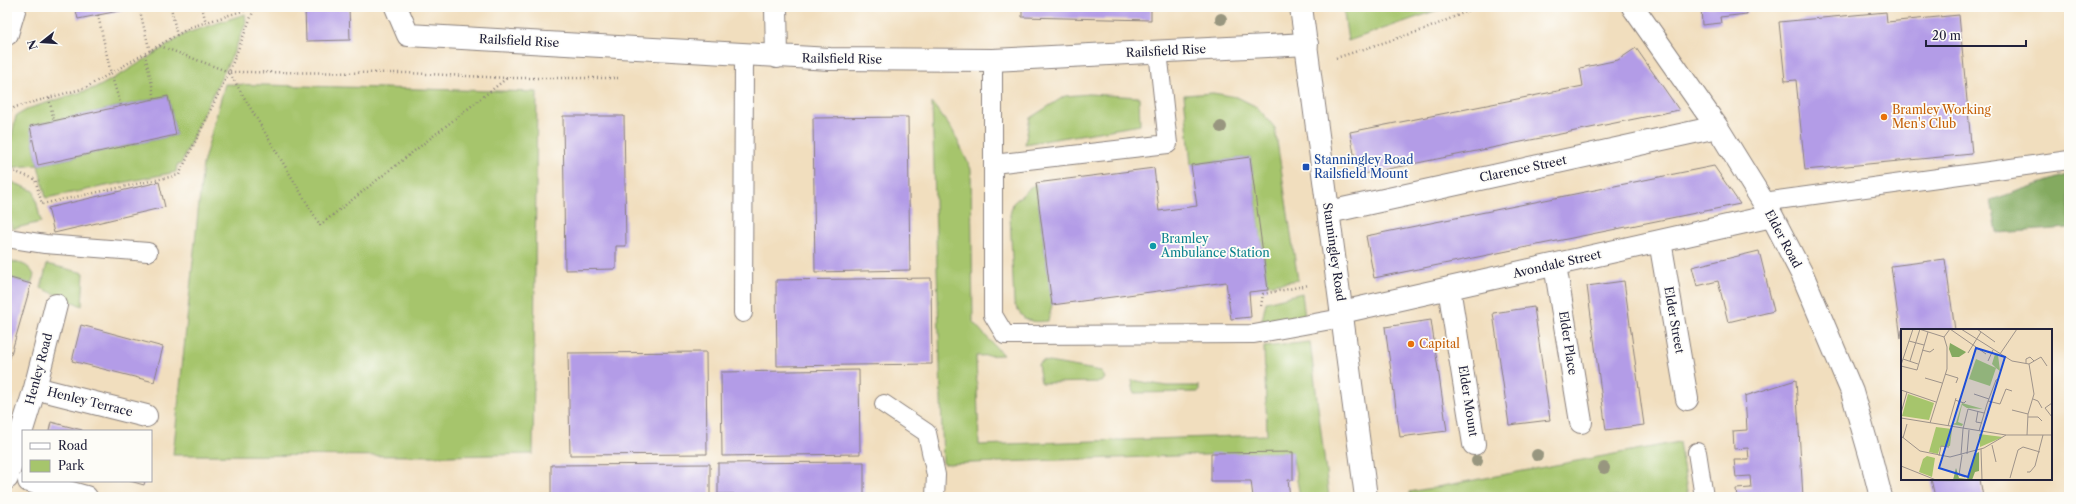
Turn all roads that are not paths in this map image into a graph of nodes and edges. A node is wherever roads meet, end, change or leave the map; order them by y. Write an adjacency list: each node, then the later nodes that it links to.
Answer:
1 (14, 7): 6 (street)
2 (396, 7): 9 (street, Railsfield Rise)
3 (776, 7): 10 (street)
4 (1301, 7): 7 (street, Stanningley Road)
5 (1633, 7): 12 (street, Elder Road)
6 (7, 34)
7 (1307, 44): 8 (street, Railsfield Rise); 16 (street, Stanningley Road)
8 (1158, 52): 11 (street, Railsfield Rise); 14 (lane)
9 (744, 55): 10 (street, Railsfield Rise); 23 (lane)
10 (778, 57): 11 (street, Railsfield Rise)
11 (993, 60): 14 (lane)
12 (1717, 127): 15 (street, Elder Road); 16 (street, Clarence Street)
13 (2069, 160): 15 (lane)
14 (993, 164): 24 (lane)
15 (1768, 209): 18 (street, Avondale Street); 40 (street, Elder Road)
16 (1329, 212): 24 (street, Stanningley Road)
17 (7, 238): 19 (lane)
18 (1660, 241): 20 (street, Avondale Street); 26 (street, Elder Street)
19 (148, 252)
20 (1555, 264): 21 (street, Avondale Street); 29 (street, Elder Place)
21 (1450, 288): 24 (street, Avondale Street); 32 (street, Elder Mount)
22 (56, 305): 25 (street, Henley Road)
23 (743, 313)
24 (1342, 315): 38 (street, Stanningley Road)
25 (35, 388): 28 (street, Henley Terrace); 30 (street, Henley Road)
26 (1687, 399)
27 (884, 404): 37 (lane)
28 (146, 416)
29 (1581, 422)
30 (25, 430)
31 (22, 441): 34 (street, Henley Road)
32 (1474, 444)
33 (1697, 452): 39 (lane)
34 (13, 478)
35 (33, 482): 36 (street)
36 (86, 497)
37 (935, 497)
38 (1366, 497)
39 (1704, 497)
40 (1881, 497)

